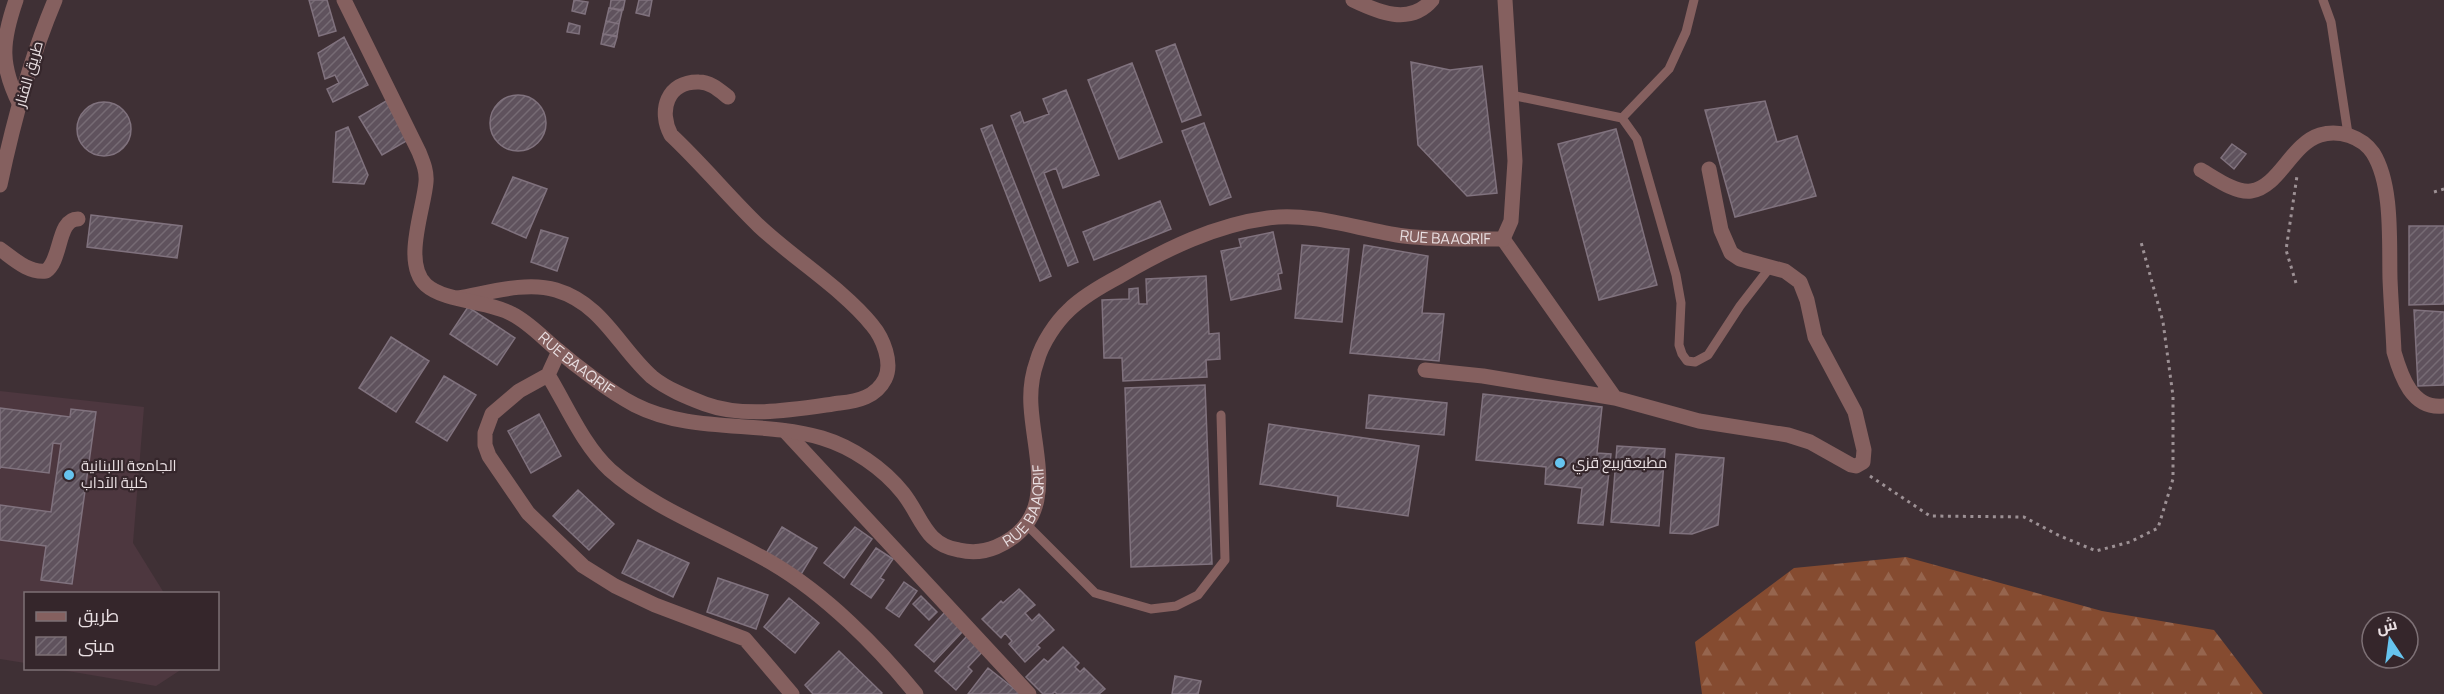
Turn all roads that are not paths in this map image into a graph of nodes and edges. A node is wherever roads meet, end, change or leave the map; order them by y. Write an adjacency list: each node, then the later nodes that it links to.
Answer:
1 (16, 0): 11 (street)
2 (55, 0): 11 (street, طريق الفنار)
3 (344, 0): 21 (street, RUE BAAQRIF)
4 (1353, 0): 5 (street)
5 (1432, 0)
6 (1505, 0): 9 (street, RUE BAAQRIF)
7 (1695, 0): 12 (lane)
8 (2323, 0): 13 (lane)
9 (1511, 95): 12 (lane); 18 (street, RUE BAAQRIF)
10 (728, 97): 21 (street)
11 (20, 105): 16 (street, طريق الفنار)
12 (1622, 118): 20 (lane)
13 (2348, 134): 15 (street); 26 (street)
14 (1709, 169): 20 (street)
15 (2201, 170)
16 (0, 185)
17 (78, 219): 19 (street)
18 (1503, 239): 25 (street); 29 (street, RUE BAAQRIF)
19 (0, 249)
20 (1771, 266): 25 (street)
21 (458, 298): 22 (street, RUE BAAQRIF)
22 (558, 351): 24 (street); 28 (street, RUE BAAQRIF)
23 (1425, 370): 25 (street)
24 (548, 375): 30 (street); 31 (street)
25 (1615, 398)
26 (2444, 406)
27 (1221, 415): 29 (lane)
28 (785, 431): 29 (street, RUE BAAQRIF); 32 (street)
29 (1027, 525)
30 (792, 694)
31 (916, 694)
32 (1029, 694)

